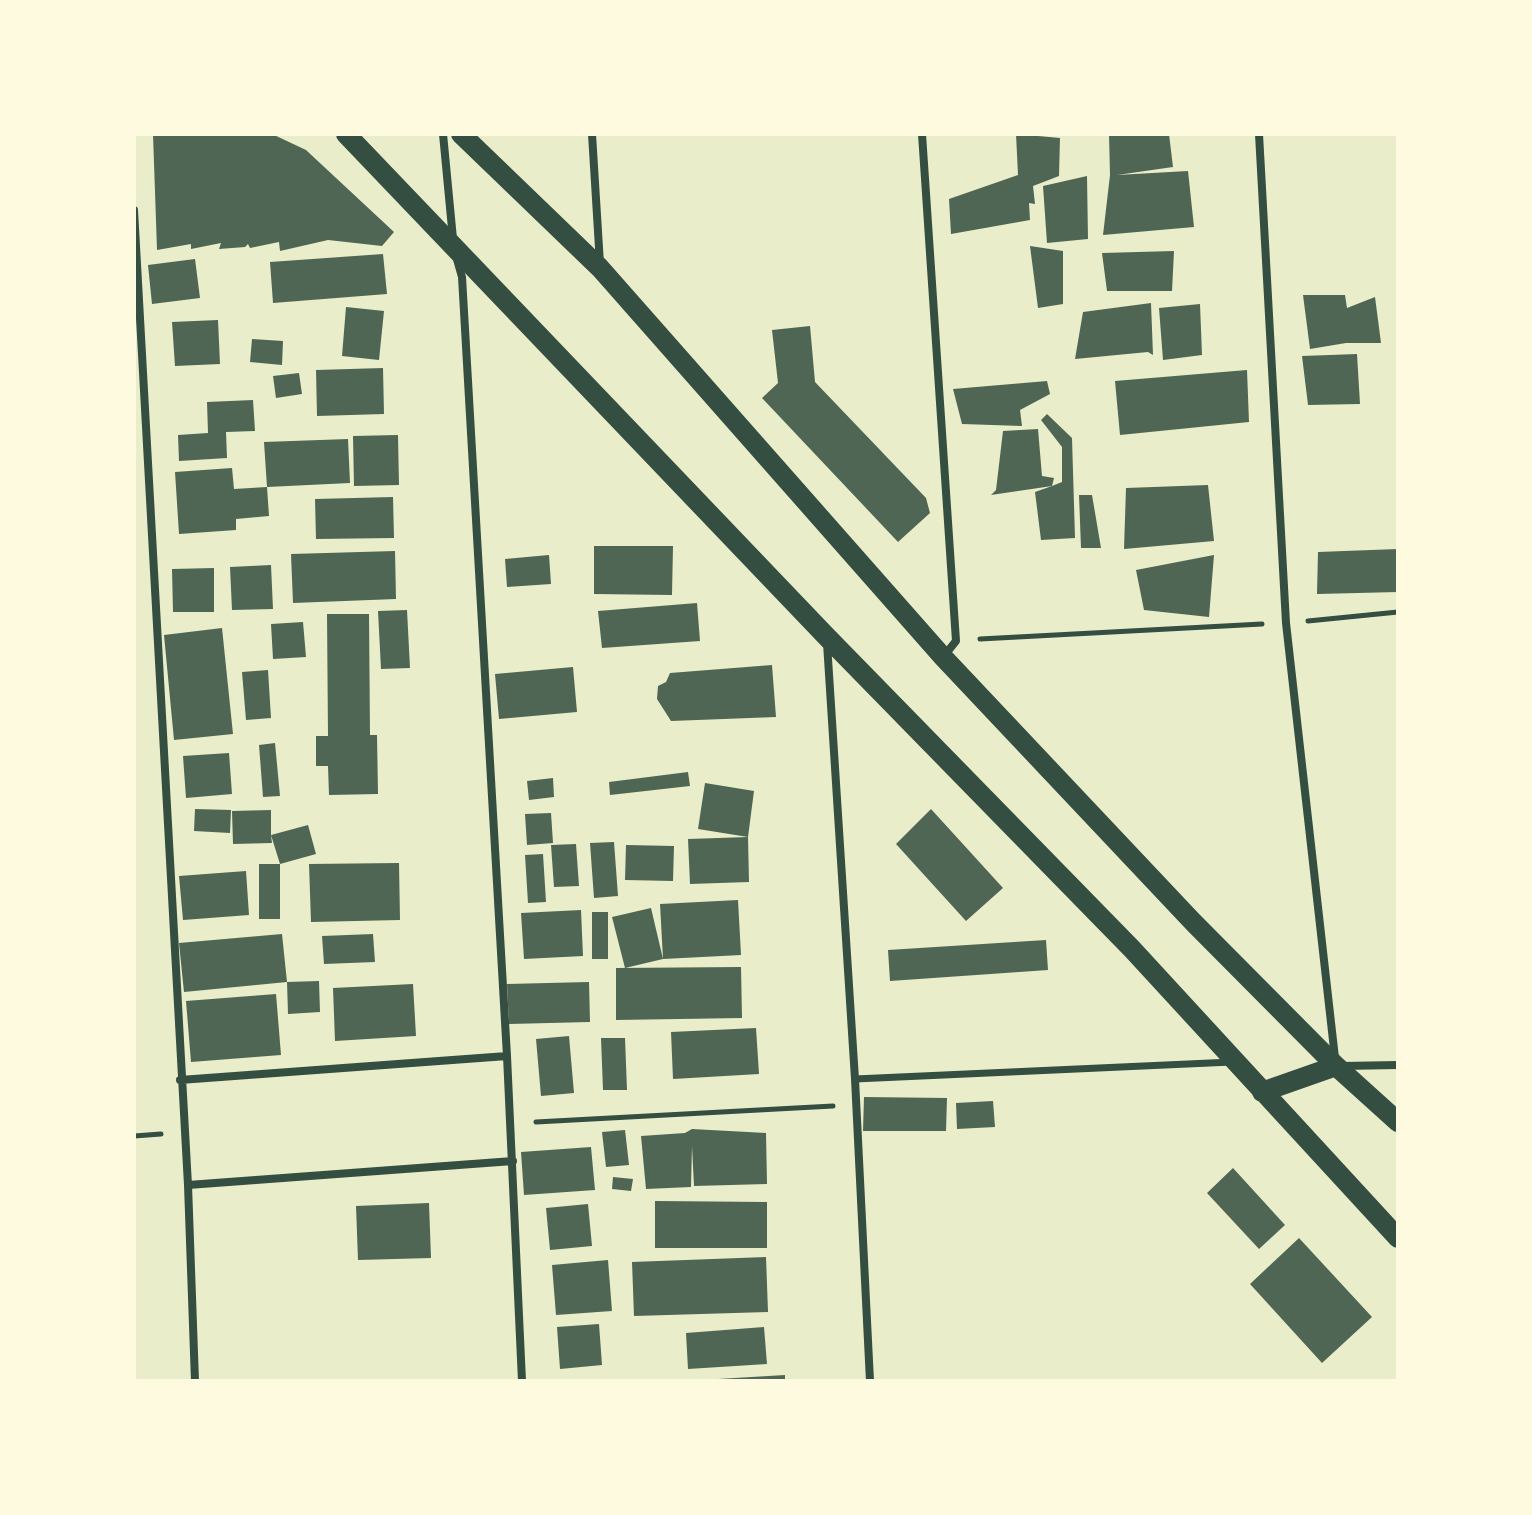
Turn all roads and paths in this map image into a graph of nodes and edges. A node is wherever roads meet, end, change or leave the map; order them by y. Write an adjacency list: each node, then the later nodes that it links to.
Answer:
1 (346, 134): 8 (main road)
2 (443, 134): 8 (street)
3 (461, 134): 9 (main road)
4 (592, 134): 9 (street)
5 (922, 134): 13 (street)
6 (1259, 134): 11 (street)
7 (134, 210): 19 (street)
8 (454, 249): 12 (main road); 14 (street)
9 (600, 268): 13 (main road)
10 (1398, 612): 11 (path)
11 (1286, 623): 13 (path); 17 (street)
12 (826, 636): 15 (main road); 18 (street)
13 (949, 649): 17 (main road)
14 (507, 1056): 19 (street); 23 (street)
15 (1234, 1061): 18 (street); 20 (main road)
16 (1398, 1065): 17 (street)
17 (1336, 1066): 20 (main road); 22 (main road)
18 (855, 1079): 21 (street)
19 (180, 1080): 25 (street)
20 (1262, 1092): 26 (main road)
21 (857, 1105): 23 (path); 29 (street)
22 (1398, 1122)
23 (511, 1123): 24 (street)
24 (513, 1161): 25 (street); 28 (street)
25 (188, 1185): 27 (street)
26 (1398, 1238)
27 (195, 1381)
28 (522, 1381)
29 (870, 1381)

